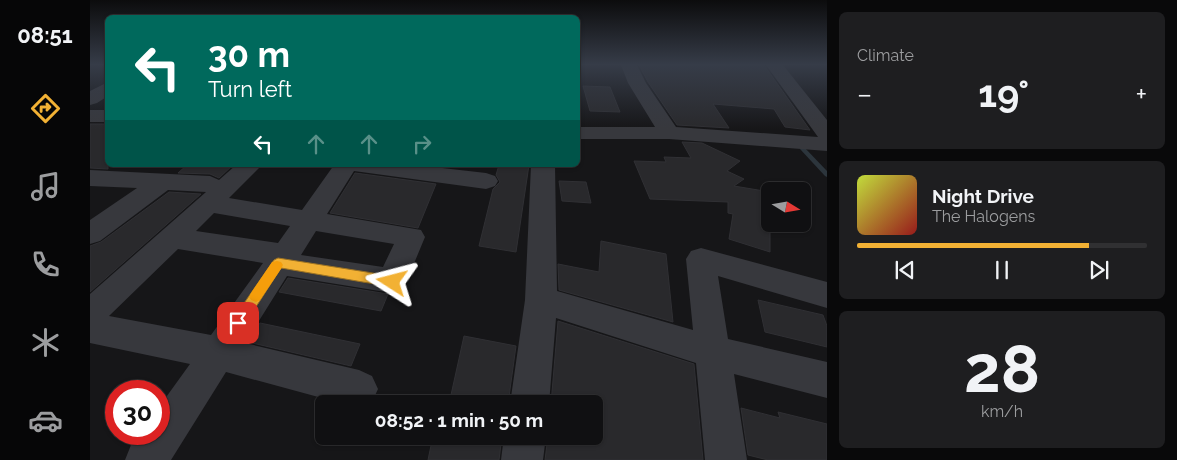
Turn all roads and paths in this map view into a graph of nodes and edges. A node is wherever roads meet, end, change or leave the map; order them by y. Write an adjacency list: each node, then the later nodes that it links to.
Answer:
1 (639, 86): 8 (street)
2 (790, 86): 9 (street)
3 (105, 89): 4 (street)
4 (90, 99)
5 (90, 116): 6 (street)
6 (105, 116)
7 (580, 133): 8 (street)
8 (669, 133): 10 (street)
9 (827, 134)
10 (827, 144)
11 (247, 167): 18 (street)
12 (345, 167): 19 (street)
13 (373, 167): 16 (street)
14 (543, 167): 24 (street)
15 (90, 178): 17 (street)
16 (486, 180)
17 (164, 181): 18 (street); 20 (street)
18 (210, 194): 19 (street); 21 (street)
19 (308, 220): 22 (street); 22 (street)
20 (90, 234)
21 (173, 238): 22 (street); 25 (street)
22 (281, 259): 28 (street)
23 (827, 295): 27 (street)
24 (541, 300): 27 (street); 31 (street)
25 (90, 314)
26 (90, 328): 28 (street)
27 (713, 352): 29 (street); 35 (street)
28 (218, 353): 30 (street); 33 (street)
29 (827, 380)
30 (359, 389)
31 (530, 395)
32 (524, 445): 34 (street)
33 (146, 460)
34 (522, 460)
35 (726, 460)

